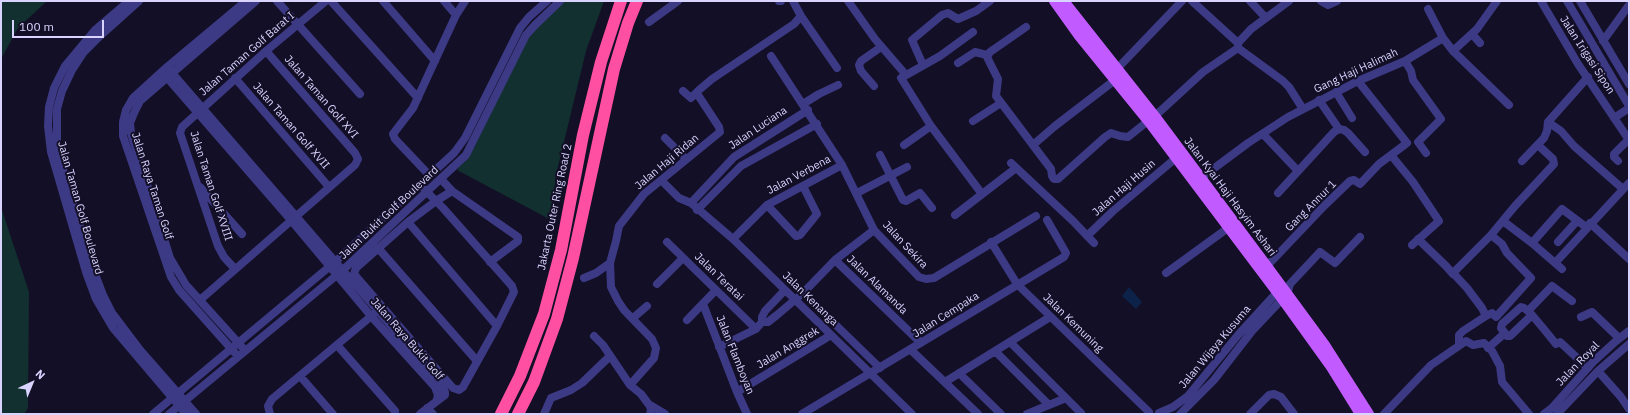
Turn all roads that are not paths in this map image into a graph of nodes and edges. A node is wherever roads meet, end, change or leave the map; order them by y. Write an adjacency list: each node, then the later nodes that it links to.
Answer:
1 (129, 1): 37 (street, Jalan Taman Golf Boulevard)
2 (140, 1): 37 (street, Jalan Taman Golf Boulevard)
3 (246, 1): 57 (street, Jalan Raya Taman Golf)
4 (256, 1): 57 (street, Jalan Raya Taman Golf)
5 (277, 1): 39 (street)
6 (326, 1): 39 (street, Jalan Taman Golf Barat I)
7 (331, 1): 70 (street)
8 (383, 1): 52 (street)
9 (444, 1): 34 (street)
10 (465, 1): 34 (street)
11 (546, 1): 105 (street, Jalan Bukit Golf Boulevard)
12 (560, 1): 108 (street, Jalan Bukit Golf Boulevard)
13 (621, 1): 232 (highway, Jakarta Outer Ring Road 2)
14 (637, 1): 233 (highway)
15 (678, 1): 38 (street)
16 (793, 1): 35 (street)
17 (848, 1): 47 (street)
18 (990, 1): 31 (street)
19 (1054, 1): 58 (main road, Jalan Kyai Haji Hasyim Ashari)
20 (1064, 1): 58 (main road, Jalan Kyai Haji Hasyim Ashari)
21 (1192, 1): 46 (street)
22 (1250, 1): 36 (street)
23 (1289, 1): 36 (street)
24 (1321, 1): 25 (street)
25 (1337, 1)
26 (1497, 1): 42 (street)
27 (1540, 1): 60 (street, Jalan Irigasi Sipon)
28 (1567, 1): 75 (street, Jalan Irigasi Sipon)
29 (1177, 3): 58 (street)
30 (1583, 3): 44 (street)
31 (980, 4): 55 (street)
32 (1629, 4): 44 (street)
33 (1428, 10): 43 (street)
34 (456, 16): 52 (street)
35 (801, 16): 56 (street); 67 (street)
36 (1266, 18): 46 (street)
37 (110, 21): 213 (street, Jalan Taman Golf Boulevard)
38 (649, 22)
39 (298, 24): 48 (street, Jalan Taman Golf Barat I); 69 (street)
40 (1026, 27): 50 (street)
41 (974, 32): 55 (street)
42 (1472, 34): 45 (street); 49 (street)
43 (1443, 38): 49 (street); 53 (street, Gang Haji Halimah)
44 (1603, 41): 62 (street)
45 (1480, 43)
46 (1238, 46): 76 (street); 80 (street)
47 (881, 47): 59 (street); 65 (street)
48 (266, 51): 61 (street, Jalan Taman Golf Barat I); 114 (street, Jalan Taman Golf XVI)
49 (1453, 51): 73 (street)
50 (987, 55): 54 (street); 72 (street)
51 (771, 56): 74 (street, Jalan Sekira)
52 (435, 61): 70 (street)
53 (1405, 61): 63 (street, Gang Haji Halimah); 93 (street)
54 (958, 63)
55 (923, 66): 59 (street)
56 (837, 68)
57 (167, 73): 77 (street, Jalan Raya Bukit Golf); 170 (street, Jalan Raya Taman Golf)
58 (1114, 74): 80 (main road, Jalan Kyai Haji Hasyim Ashari); 90 (street)
59 (906, 76): 84 (street)
60 (1588, 77): 78 (street, Jalan Irigasi Sipon); 82 (street)
61 (235, 78): 77 (street, Jalan Taman Golf Barat I); 114 (street, Jalan Taman Golf XVII)
62 (1628, 78)
63 (1358, 81): 68 (street, Gang Haji Halimah); 94 (street, Gang Annur 1)
64 (838, 85): 74 (street)
65 (874, 86)
66 (683, 90): 67 (street)
67 (697, 92): 98 (street, Jalan Haji Ridan)
68 (1336, 92): 71 (street, Gang Haji Halimah); 79 (street)
69 (360, 94)
70 (418, 98): 105 (street)
71 (1319, 100): 76 (street, Gang Haji Halimah); 85 (street)
72 (1001, 103): 81 (street); 90 (street)
73 (1509, 105)
74 (806, 107): 83 (street, Jalan Sekira); 95 (street, Jalan Luciana)
75 (1628, 108): 78 (street)
76 (1303, 109): 86 (street, Gang Haji Halimah)
77 (200, 110): 109 (street, Jalan Taman Golf XVIII); 127 (street, Jalan Raya Bukit Golf)
78 (1616, 116): 88 (street, Jalan Irigasi Sipon)
79 (1352, 118)
80 (1152, 119): 90 (street); 97 (main road, Jalan Kyai Haji Hasyim Ashari); 107 (main road, Jalan Kyai Haji Hasyim Ashari)
81 (972, 121)
82 (1548, 122): 91 (street); 113 (street)
83 (817, 124): 101 (street, Jalan Sekira); 102 (street, Jalan Luciana)
84 (931, 126): 89 (street); 119 (street)
85 (1339, 129): 92 (street); 104 (street)
86 (1263, 134): 104 (street); 107 (street, Gang Haji Halimah)
87 (665, 138): 98 (street)
88 (1629, 140): 100 (street)
89 (904, 145)
90 (1034, 145)
91 (1538, 145): 99 (street); 130 (street)
92 (1366, 152)
93 (1426, 153)
94 (1391, 155): 140 (street); 155 (street, Gang Annur 1)
95 (734, 156): 102 (street); 121 (street, Jalan Luciana)
96 (880, 156): 106 (street)
97 (1176, 158): 133 (main road, Jalan Kyai Haji Hasyim Ashari); 137 (street, Jalan Haji Husin)
98 (686, 159): 152 (street, Jalan Haji Ridan)
99 (1522, 161)
100 (1618, 161)
101 (842, 165): 112 (street, Jalan Verbena); 117 (street, Jalan Sekira)
102 (740, 166): 124 (street, Jalan Luciana)
103 (907, 167): 106 (street)
104 (1298, 171): 118 (street)
105 (430, 176): 111 (street, Jalan Bukit Golf Boulevard)
106 (890, 176): 117 (street); 123 (street)
107 (1201, 178): 155 (main road, Jalan Kyai Haji Hasyim Ashari)
108 (441, 179): 115 (street); 116 (street, Jalan Bukit Golf Boulevard)
109 (197, 184): 135 (street); 156 (street, Jalan Taman Golf XVIII)
110 (665, 184): 121 (street, Jalan Kenanga)
111 (420, 185): 116 (street); 154 (street, Jalan Bukit Golf Boulevard)
112 (803, 186): 122 (street, Jalan Verbena); 122 (street)
113 (1626, 186): 132 (street)
114 (329, 187): 127 (street)
115 (452, 191): 120 (street); 151 (street)
116 (427, 192): 120 (street); 158 (street, Jalan Bukit Golf Boulevard)
117 (857, 193): 134 (street, Jalan Sekira)
118 (1278, 193)
119 (982, 194): 125 (street); 137 (street)
120 (436, 201): 131 (street); 151 (street)
121 (691, 203): 124 (street, Jalan Kenanga)
122 (767, 205): 139 (street, Jalan Verbena)
123 (932, 208)
124 (697, 210): 139 (street, Jalan Kenanga)
125 (955, 215)
126 (1036, 216): 142 (street, Jalan Sekira)
127 (294, 218): 154 (street, Jalan Raya Bukit Golf); 156 (street)
128 (1047, 220): 163 (street, Jalan Cempaka)
129 (1577, 220): 132 (street); 143 (street); 144 (street)
130 (1503, 221): 136 (street); 143 (street)
131 (408, 222): 147 (street); 182 (street)
132 (1588, 225): 149 (street); 153 (street)
133 (1228, 228): 159 (street); 166 (main road, Jalan Kyai Haji Hasyim Ashari)
134 (874, 230): 142 (street, Jalan Sekira); 150 (street)
135 (242, 234)
136 (1491, 235): 160 (street); 175 (street)
137 (1087, 236): 145 (street)
138 (1360, 237): 166 (street, Jalan Wijaya Kusuma)
139 (733, 239): 165 (street, Jalan Kenanga)
140 (1418, 239): 146 (street); 160 (street)
141 (667, 242): 148 (street, Jalan Teratai)
142 (991, 242): 163 (street, Jalan Kemuning)
143 (1532, 242): 153 (street)
144 (1558, 242)
145 (1094, 243)
146 (1412, 245)
147 (378, 248): 203 (street); 203 (street)
148 (683, 258): 162 (street); 164 (street, Jalan Teratai)
149 (1629, 259)
150 (834, 260): 167 (street); 191 (street, Jalan Alamanda)
151 (490, 262): 182 (street)
152 (610, 263): 161 (street); 179 (street, Jalan Haji Ridan)
153 (1555, 263): 157 (street)
154 (333, 264): 158 (street, Jalan Raya Bukit Golf); 192 (street, Jalan Bukit Golf Boulevard)
155 (1267, 266): 166 (main road, Jalan Kyai Haji Hasyim Ashari)
156 (235, 269): 170 (street)
157 (1562, 269)
158 (340, 273): 173 (street, Jalan Raya Bukit Golf); 201 (street, Jalan Bukit Golf Boulevard)
159 (1166, 273)
160 (1453, 274): 175 (street)
161 (584, 278)
162 (657, 284)
163 (1017, 284): 176 (street, Jalan Kemuning); 191 (street, Jalan Cempaka)
164 (716, 290): 171 (street); 183 (street, Jalan Teratai)
165 (785, 290): 168 (street, Jalan Kenanga); 181 (street)
166 (1284, 291): 188 (street, Jalan Wijaya Kusuma); 246 (main road, Jalan Kyai Haji Hasyim Ashari); 247 (main road, Jalan Kyai Haji Hasyim Ashari)
167 (803, 293): 168 (street); 204 (street)
168 (795, 300): 181 (street); 186 (street, Jalan Kenanga)
169 (1572, 301): 174 (street)
170 (199, 304): 178 (street, Jalan Raya Taman Golf)
171 (703, 304): 180 (street); 195 (street, Jalan Flamboyan)
172 (647, 306): 179 (street)
173 (374, 313): 193 (street); 220 (street, Jalan Raya Bukit Golf)
174 (1530, 313): 185 (street); 185 (street); 205 (street)
175 (1486, 316): 194 (street)
176 (1050, 317): 190 (street); 224 (street, Jalan Kemuning)
177 (1581, 317): 189 (street)
178 (210, 318): 192 (street, Jalan Raya Taman Golf); 196 (street, Jalan Raya Taman Golf)
179 (633, 318): 211 (street, Jalan Haji Ridan)
180 (687, 320)
181 (762, 322): 183 (street)
182 (497, 326): 203 (street)
183 (756, 328): 195 (street)
184 (1629, 331): 189 (street, Jalan Royal)
185 (1505, 333): 197 (street)
186 (831, 335): 208 (street, Jalan Kenanga); 212 (street, Jalan Anggrek)
187 (594, 336): 202 (street)
188 (1242, 337): 242 (street, Jalan Wijaya Kusuma); 243 (street, Jalan Wijaya Kusuma)
189 (1619, 338): 205 (street, Jalan Royal)
190 (1010, 342): 200 (street); 214 (street)
191 (921, 343): 198 (street, Jalan Cempaka)
192 (239, 344): 196 (street, Jalan Bukit Golf Boulevard); 201 (street, Jalan Raya Taman Golf)
193 (337, 345): 209 (street); 219 (street)
194 (1459, 345): 197 (street); 248 (street)
195 (719, 347): 212 (street, Jalan Flamboyan)
196 (231, 348): 201 (street, Jalan Raya Taman Golf); 213 (street, Jalan Bukit Golf Boulevard)
197 (1488, 348): 249 (street)
198 (911, 350): 204 (street, Jalan Cempaka); 210 (street)
199 (1627, 350): 206 (street, Jalan Royal)
200 (995, 351): 207 (street); 217 (street)
201 (242, 354): 215 (street, Jalan Bukit Golf Boulevard)
202 (610, 356): 211 (street); 234 (street)
203 (477, 361)
204 (880, 368): 208 (street, Jalan Cempaka)
205 (1588, 368): 250 (street, Jalan Royal)
206 (1598, 372): 218 (street); 221 (street, Jalan Royal)
207 (959, 373): 210 (street); 240 (street)
208 (871, 374): 222 (street, Jalan Kenanga); 238 (street, Jalan Cempaka)
209 (300, 376): 229 (street); 230 (street)
210 (944, 382): 239 (street)
211 (630, 385): 216 (street)
212 (737, 392): 237 (street, Jalan Flamboyan)
213 (176, 396): 215 (street, Jalan Taman Golf Boulevard); 225 (street, Jalan Bukit Golf Boulevard)
214 (1066, 398): 217 (street); 223 (street)
215 (182, 403): 226 (street, Jalan Bukit Golf Boulevard); 227 (street); 228 (street)
216 (650, 405): 235 (street); 236 (street)
217 (1049, 405): 241 (street)
218 (1629, 409)
219 (395, 411)
220 (430, 411): 231 (street)
221 (1566, 411): 251 (street, Jalan Royal)
222 (909, 413)
223 (1081, 413)
224 (1148, 413): 242 (street)
225 (153, 414)
226 (169, 414)
227 (186, 414)
228 (196, 414)
229 (270, 414)
230 (333, 414)
231 (420, 414)
232 (501, 414)
233 (518, 414)
234 (544, 414)
235 (650, 414)
236 (665, 414)
237 (748, 414)
238 (802, 414)
239 (978, 414)
240 (1002, 414)
241 (1027, 414)
242 (1159, 414)
243 (1180, 414)
244 (1250, 414): 245 (street)
245 (1294, 414)
246 (1360, 414)
247 (1369, 414)
248 (1384, 414)
249 (1529, 414)
250 (1544, 414)
251 (1557, 414)

